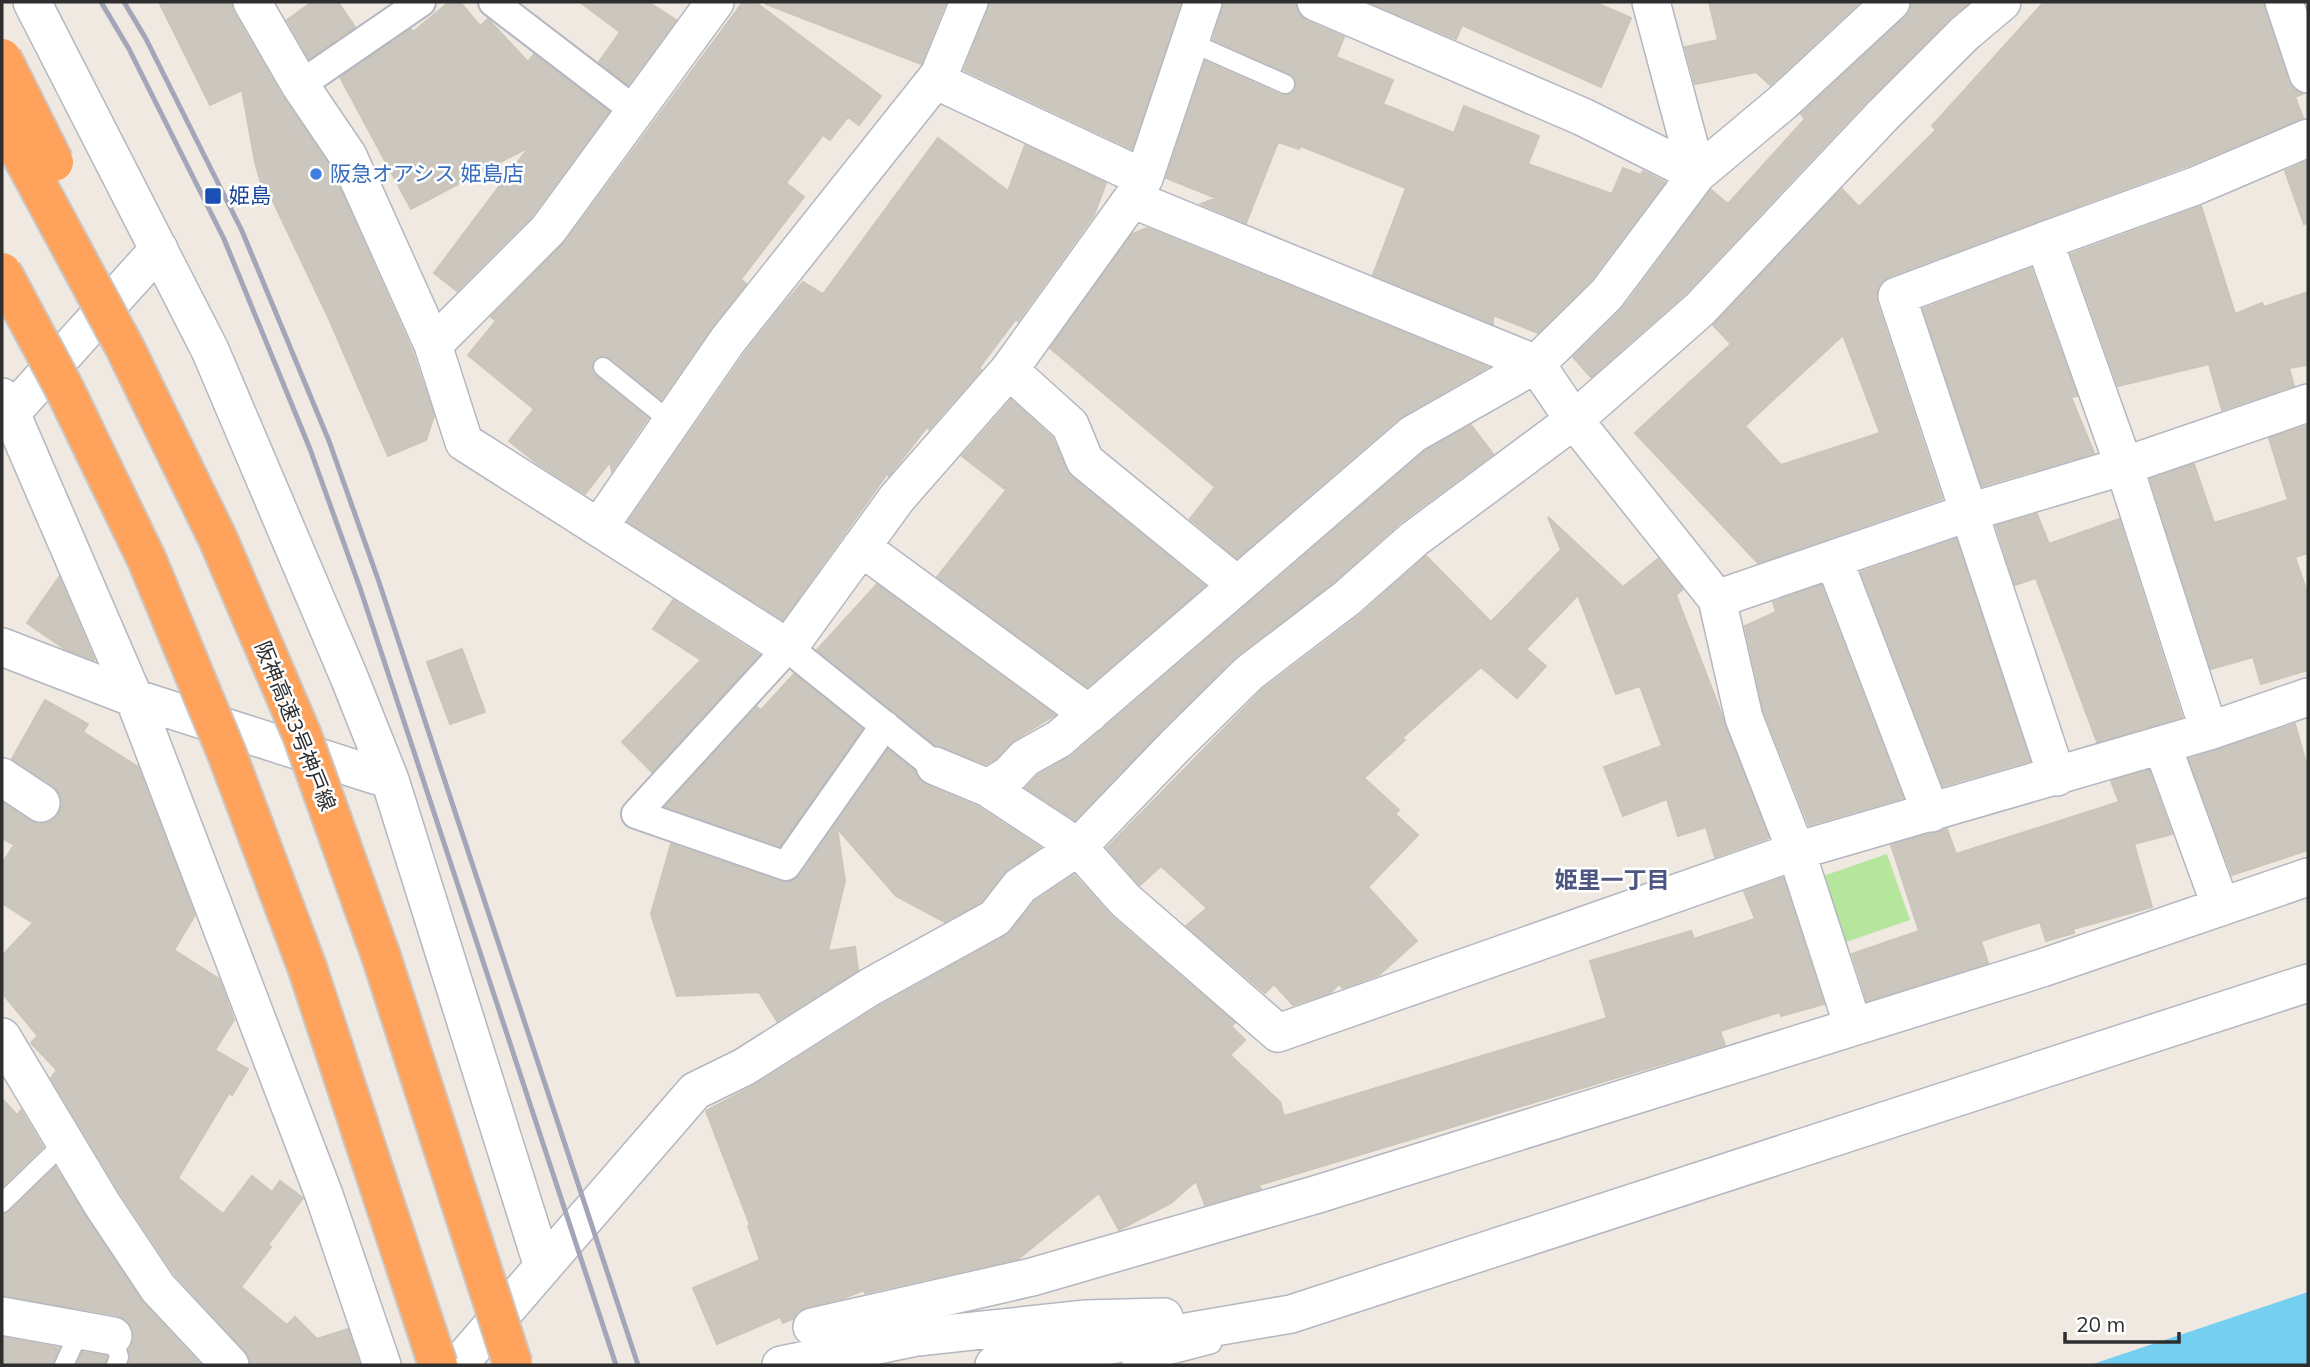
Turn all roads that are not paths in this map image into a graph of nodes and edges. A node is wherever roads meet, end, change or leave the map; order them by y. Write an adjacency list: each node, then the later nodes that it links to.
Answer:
1 (32, 2): 25 (street)
2 (252, 2): 18 (street)
3 (421, 2): 18 (street)
4 (493, 2): 19 (street)
5 (715, 2): 19 (street)
6 (970, 2): 16 (street)
7 (1203, 2): 13 (street)
8 (1316, 2): 22 (street)
9 (1651, 2): 22 (street)
10 (1891, 2): 22 (street)
11 (2002, 2): 33 (street)
12 (2284, 2): 15 (street)
13 (1190, 42): 17 (lane); 23 (street)
14 (2, 58): 49 (highway, bridge)
15 (2308, 74)
16 (935, 80): 23 (street); 34 (street)
17 (1285, 84)
18 (300, 85): 27 (street)
19 (635, 110): 27 (street)
20 (2, 119): 49 (highway, 阪神高速3号神戸線, bridge)
21 (2308, 138): 24 (street)
22 (1697, 174): 28 (street)
23 (1138, 188): 28 (street); 30 (street)
24 (2044, 241): 35 (street); 36 (street)
25 (159, 249): 32 (street); 54 (street)
26 (2, 272): 75 (highway, bridge)
27 (433, 345): 37 (street)
28 (1536, 364): 33 (street); 40 (street)
29 (603, 367): 34 (lane)
30 (1009, 370): 38 (street); 40 (street)
31 (2308, 403): 35 (street)
32 (5, 409): 45 (street)
33 (1574, 420): 41 (street); 58 (street)
34 (671, 422): 37 (street)
35 (2124, 466): 36 (street); 48 (street)
36 (1970, 512): 39 (street); 53 (street)
37 (599, 527): 42 (street)
38 (861, 547): 42 (street); 46 (street)
39 (1834, 560): 41 (street); 57 (street)
40 (1237, 585): 46 (street)
41 (1717, 599): 59 (street)
42 (788, 648): 47 (street); 47 (street)
43 (7, 659): 45 (street)
44 (2308, 697): 48 (street)
45 (134, 698): 54 (street); 74 (street)
46 (1088, 714): 55 (street)
47 (885, 725): 51 (street)
48 (2209, 731): 50 (street)
49 (302, 735): 77 (highway, 阪神高速3号神戸線, bridge)
50 (2162, 745): 53 (street); 61 (street)
51 (935, 766): 55 (street)
52 (2, 777): 56 (street)
53 (2057, 777): 57 (street)
54 (390, 780): 67 (street)
55 (988, 788): 58 (street)
56 (41, 803)
57 (1931, 813): 59 (street)
58 (1079, 847): 59 (street); 67 (street)
59 (1796, 851): 63 (street)
60 (2308, 877): 61 (street)
61 (2221, 907): 63 (street)
62 (2308, 983): 68 (street)
63 (1853, 1027): 70 (street)
64 (2, 1037): 65 (street)
65 (65, 1142): 66 (lane); 73 (street)
66 (2, 1203)
67 (543, 1267): 76 (street)
68 (1291, 1314): 78 (street); 79 (street); 80 (lane)
69 (2, 1316): 71 (street)
70 (812, 1327)
71 (103, 1345): 72 (lane)
72 (64, 1365)
73 (230, 1365)
74 (382, 1365)
75 (438, 1365)
76 (458, 1365)
77 (513, 1365)
78 (781, 1365)
79 (994, 1365)
80 (1131, 1365)

